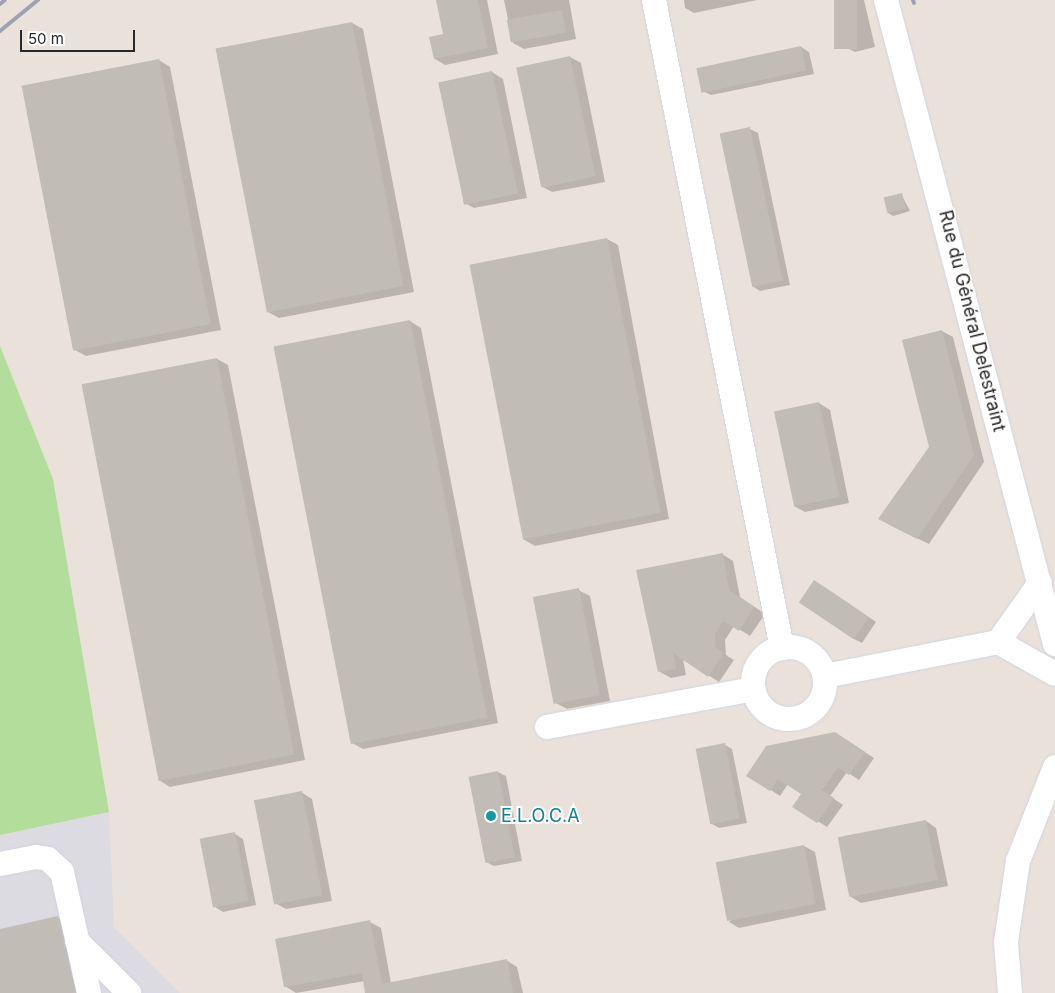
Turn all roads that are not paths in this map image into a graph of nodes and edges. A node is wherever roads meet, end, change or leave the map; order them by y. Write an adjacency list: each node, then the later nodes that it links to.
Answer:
1 (654, 0): 6 (street)
2 (886, 0): 3 (street, Rue du Général Delestraint)
3 (1040, 583): 4 (street); 5 (street, Rue du Général Delestraint)
4 (998, 642): 7 (street); 8 (street)
5 (1055, 644)
6 (782, 648): 8 (street); 9 (street)
7 (1055, 674)
8 (824, 676): 9 (street)
9 (754, 689): 10 (street)
10 (547, 728)
11 (1055, 767): 16 (street)
12 (0, 864): 13 (street)
13 (77, 940): 14 (street); 15 (street)
14 (89, 993)
15 (129, 993)
16 (1010, 993)

